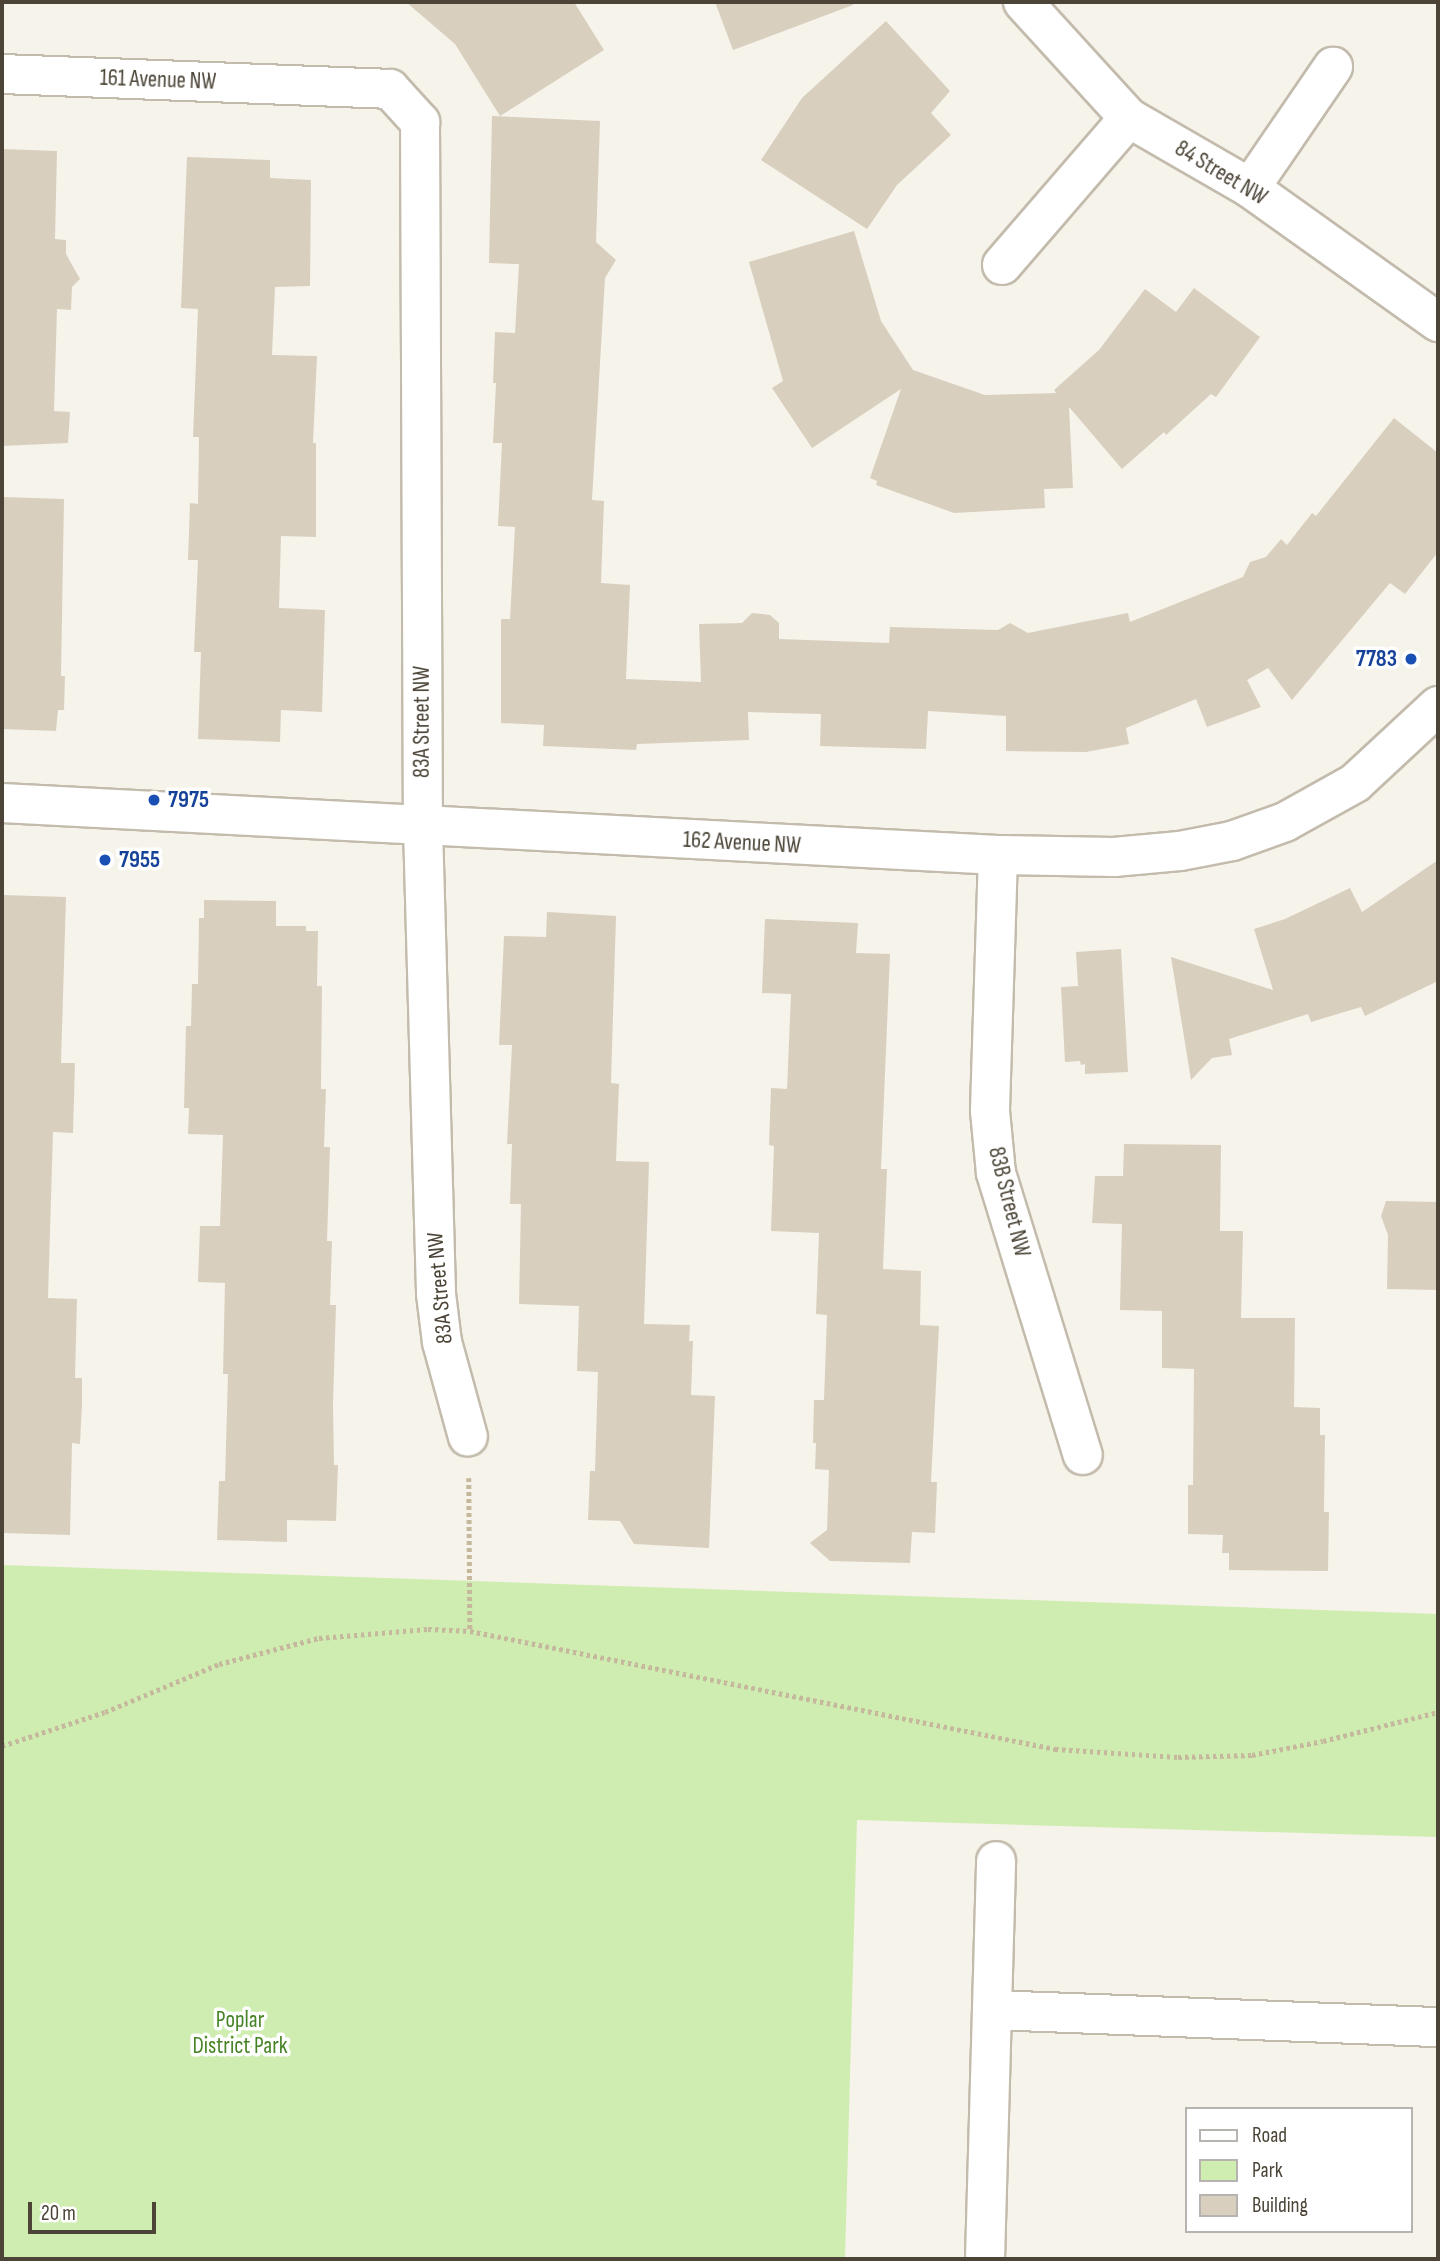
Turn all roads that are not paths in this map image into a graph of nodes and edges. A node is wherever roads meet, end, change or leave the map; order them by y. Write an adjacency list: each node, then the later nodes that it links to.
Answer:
1 (1023, 2): 5 (street, 84 Street NW)
2 (1333, 67): 6 (street)
3 (2, 74): 4 (street, 161 Avenue NW)
4 (315, 86): 11 (street, 83A Street NW)
5 (1129, 118): 6 (street, 84 Street NW); 7 (street)
6 (1250, 188): 8 (street, 84 Street NW)
7 (1002, 265)
8 (1438, 322)
9 (1438, 706): 12 (street, 162 Avenue NW)
10 (2, 803): 11 (street, 162 Avenue NW)
11 (423, 827): 12 (street, 162 Avenue NW); 13 (street, 83A Street NW)
12 (998, 855): 14 (street, 83B Street NW)
13 (468, 1437)
14 (1083, 1455)
15 (996, 1861): 16 (street)
16 (992, 2010): 17 (street); 18 (street)
17 (1438, 2027)
18 (985, 2259)

